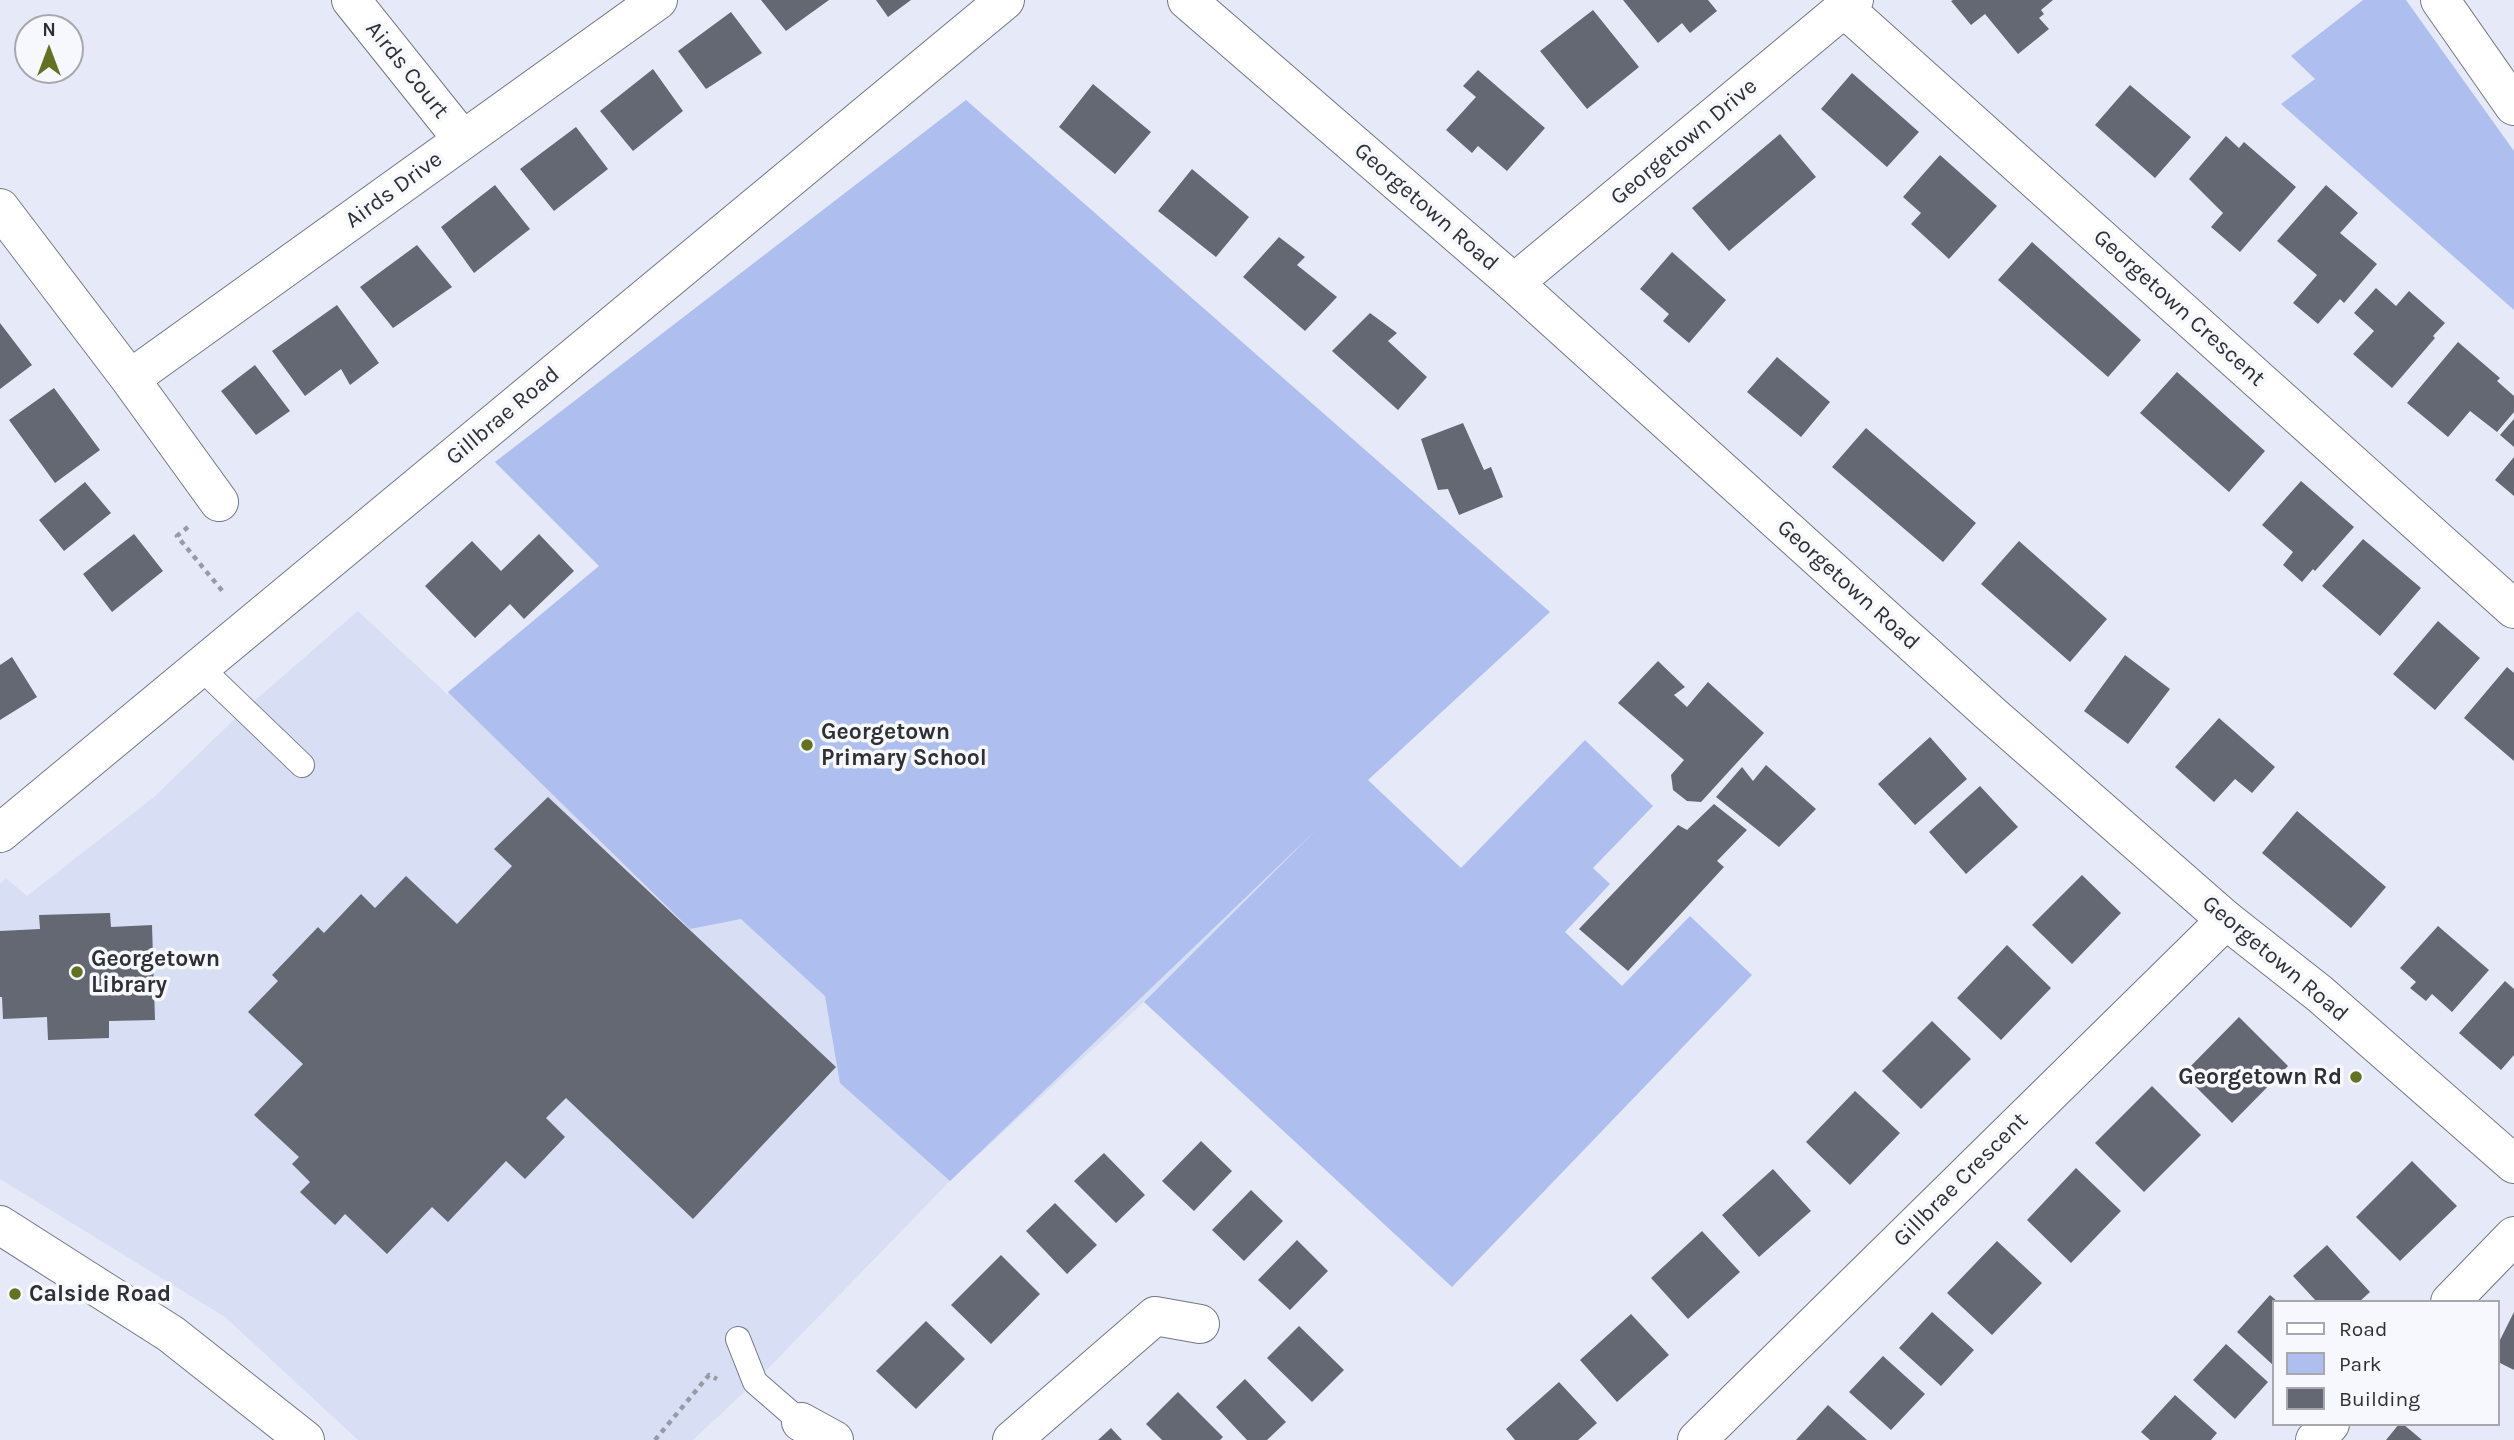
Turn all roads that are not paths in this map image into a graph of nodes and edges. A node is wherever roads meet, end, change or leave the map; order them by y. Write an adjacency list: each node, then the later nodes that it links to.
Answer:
1 (351, 0): 8 (street, Airds Court)
2 (658, 0): 8 (street, Airds Drive)
3 (1005, 0): 14 (street, Gillbrae Road)
4 (1187, 0): 10 (street, Georgetown Road)
5 (2440, 0): 7 (street)
6 (1849, 4): 10 (street, Georgetown Drive); 13 (street, Georgetown Crescent)
7 (2514, 106)
8 (463, 140): 11 (street, Airds Drive)
9 (0, 208): 11 (street)
10 (1514, 283): 17 (street, Georgetown Road)
11 (130, 379): 12 (street)
12 (219, 502)
13 (2514, 609)
14 (200, 667): 15 (lane); 16 (street, Gillbrae Road)
15 (302, 765)
16 (0, 833)
17 (2226, 920): 18 (street, Georgetown Road); 29 (street, Gillbrae Crescent)
18 (2514, 1164)
19 (0, 1225): 26 (street)
20 (2514, 1236): 21 (street)
21 (2452, 1300)
22 (1200, 1324): 28 (street)
23 (738, 1339): 24 (lane)
24 (801, 1422): 27 (street)
25 (2328, 1426): 30 (street)
26 (305, 1440)
27 (834, 1440)
28 (1012, 1440)
29 (1697, 1440)
30 (2315, 1440)

